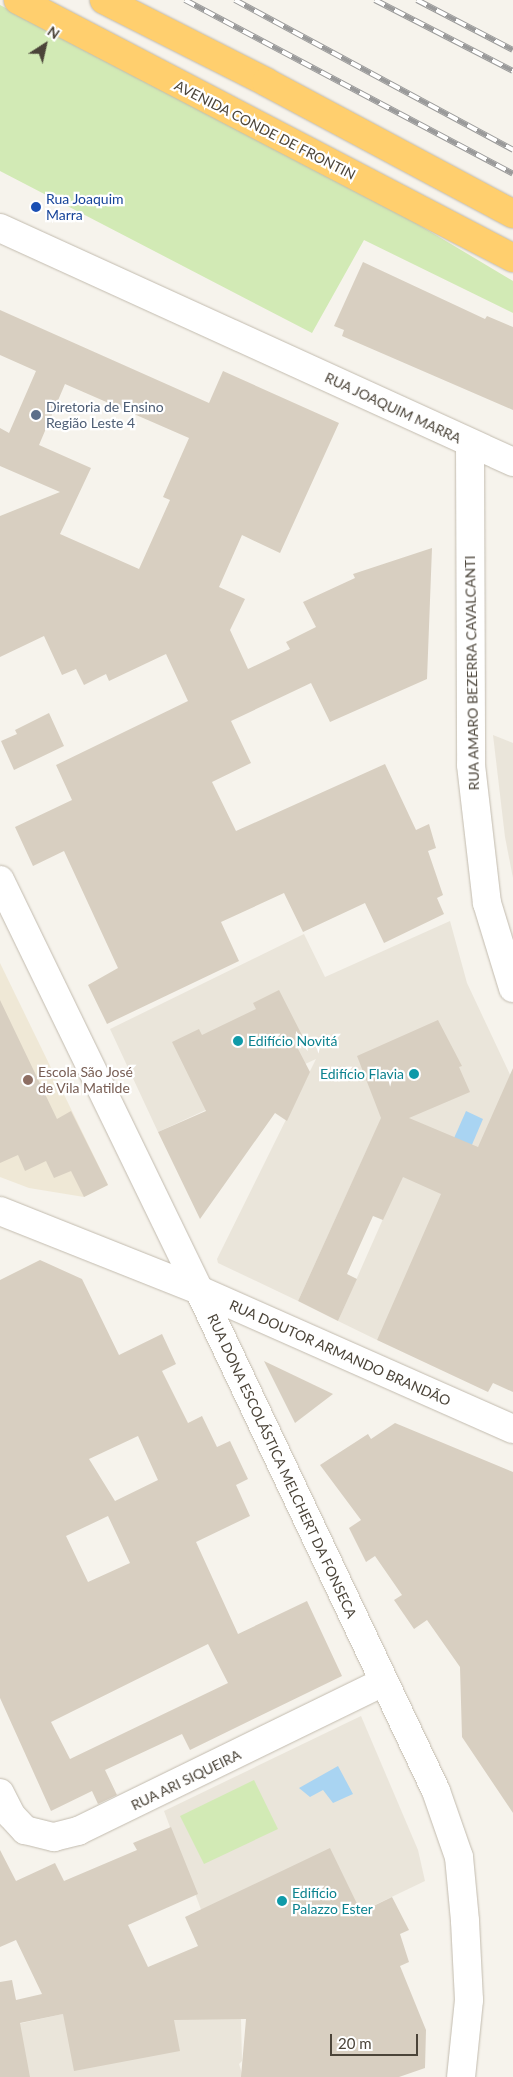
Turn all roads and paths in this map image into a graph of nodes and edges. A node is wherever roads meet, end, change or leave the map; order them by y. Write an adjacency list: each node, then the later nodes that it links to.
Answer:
1 (18, 0): 5 (highway, AVENIDA CONDE DE FRONTIN)
2 (104, 0): 3 (highway)
3 (513, 214)
4 (0, 228): 6 (street, RUA JOAQUIM MARRA)
5 (513, 258)
6 (470, 444): 7 (street, RUA JOAQUIM MARRA); 9 (street, RUA AMARO BEZERRA CAVALCANTI)
7 (513, 462)
8 (0, 880): 11 (street, RUA DONA ESCOLÁSTICA MELCHERT DA FONSECA)
9 (513, 988)
10 (0, 1211): 11 (street, RUA DOUTOR ARMANDO BRANDÃO)
11 (200, 1290): 12 (street, RUA DOUTOR ARMANDO BRANDÃO); 13 (street, RUA DONA ESCOLÁSTICA MELCHERT DA FONSECA)
12 (513, 1429)
13 (384, 1682): 14 (street, RUA ARI SIQUEIRA); 15 (street, RUA DONA ESCOLÁSTICA MELCHERT DA FONSECA)
14 (0, 1793)
15 (461, 2077)

